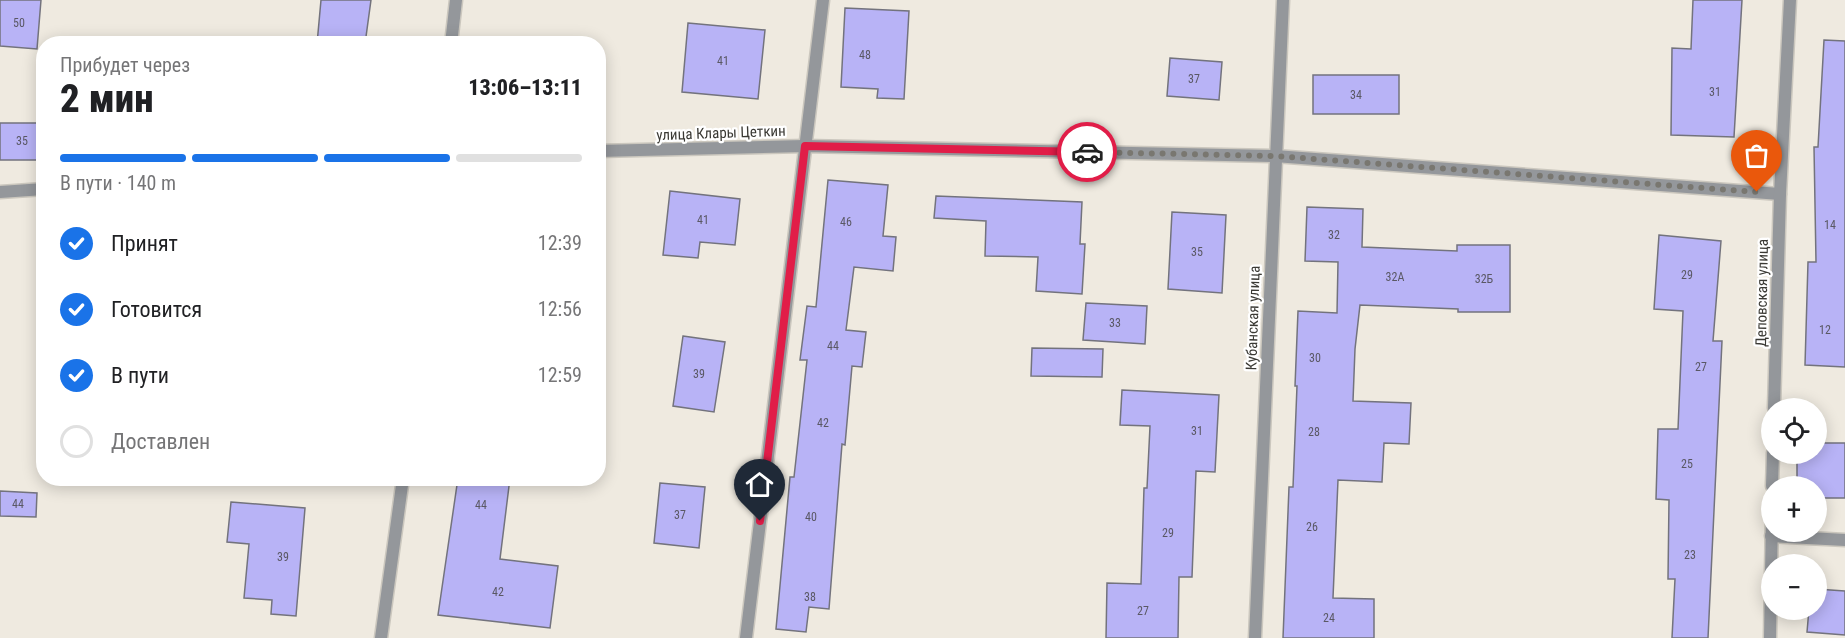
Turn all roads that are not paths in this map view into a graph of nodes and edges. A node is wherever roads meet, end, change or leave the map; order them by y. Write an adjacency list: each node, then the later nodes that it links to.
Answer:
1 (456, 0): 5 (street)
2 (823, 0): 6 (street)
3 (1284, 0): 8 (street, Кубанская улица)
4 (1790, 0): 11 (street, Деповская улица)
5 (452, 36)
6 (805, 146): 7 (street, улица Клары Цеткин); 8 (street, улица Клары Цеткин); 18 (street)
7 (606, 151)
8 (1275, 156): 11 (street, улица Клары Цеткин); 19 (street, Кубанская улица)
9 (36, 190): 10 (street)
10 (0, 192)
11 (1780, 194): 12 (street, Деповская улица)
12 (1774, 398)
13 (402, 486): 17 (street)
14 (1827, 539): 15 (street)
15 (1845, 540)
16 (1771, 542): 20 (street)
17 (381, 638)
18 (746, 638)
19 (1255, 638)
20 (1770, 638)

